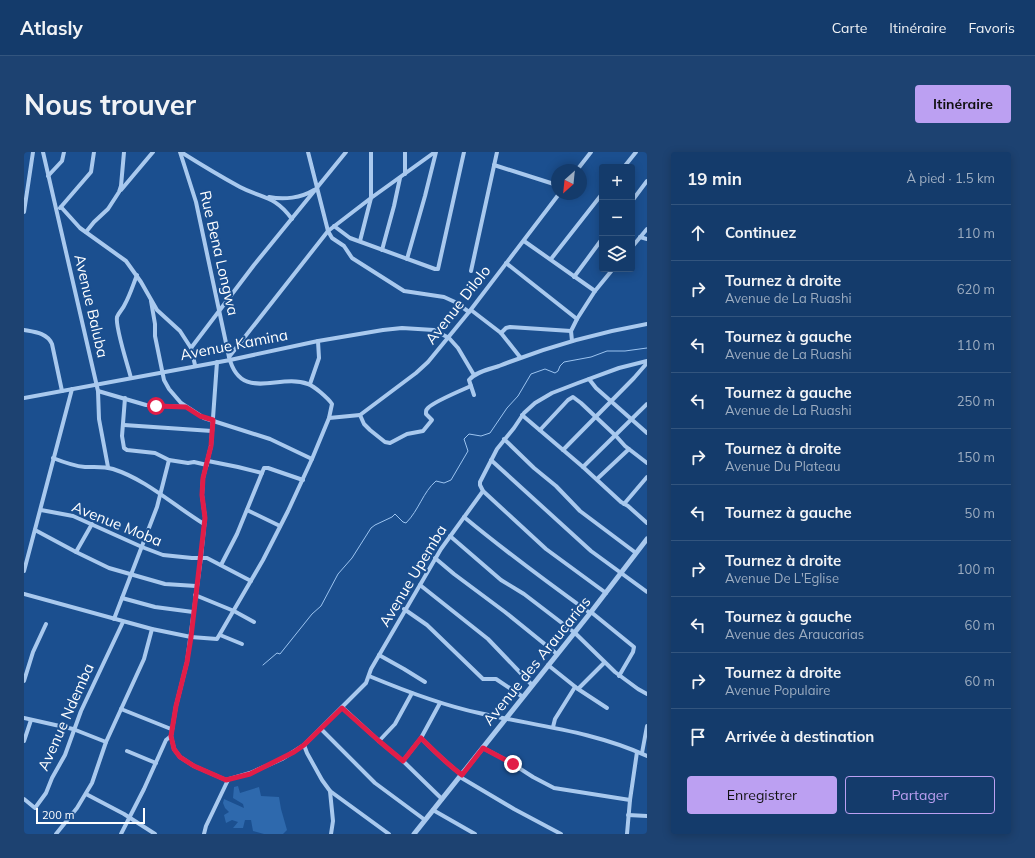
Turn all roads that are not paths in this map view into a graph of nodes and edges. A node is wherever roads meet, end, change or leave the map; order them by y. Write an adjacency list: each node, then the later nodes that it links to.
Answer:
1 (33, 152): 35 (street)
2 (43, 152): 23 (street, Avenue Baluba)
3 (64, 152): 23 (street)
4 (94, 152): 34 (street)
5 (124, 152): 27 (street)
6 (146, 152): 18 (street)
7 (153, 152): 18 (street)
8 (181, 152): 29 (street); 58 (street, Rue Bena Longwa)
9 (308, 152): 28 (street)
10 (346, 152): 28 (street)
11 (371, 152): 30 (street)
12 (405, 152): 22 (street)
13 (435, 152): 22 (street); 49 (street)
14 (464, 152): 49 (street)
15 (497, 152): 21 (street)
16 (590, 152): 19 (street)
17 (636, 152): 20 (street)
18 (148, 158): 27 (street)
19 (581, 164)
20 (626, 164)
21 (494, 165): 26 (street); 52 (street)
22 (405, 174): 24 (street)
23 (48, 176): 36 (street, Avenue Baluba)
24 (400, 178): 30 (street); 48 (street)
25 (647, 181): 33 (street)
26 (551, 183)
27 (121, 188): 41 (street)
28 (318, 188): 29 (street); 37 (street); 40 (street)
29 (264, 196): 37 (street)
30 (371, 198): 38 (street); 44 (street)
31 (599, 198): 50 (street)
32 (555, 200): 45 (street, Avenue Dilolo)
33 (633, 200)
34 (61, 207): 36 (street); 41 (street)
35 (24, 212)
36 (57, 212): 78 (street, Avenue Baluba)
37 (292, 219): 58 (street)
38 (334, 226): 40 (street); 44 (street)
39 (647, 228): 42 (street)
40 (328, 231): 59 (street); 70 (street)
41 (86, 232): 54 (street)
42 (640, 237): 43 (street); 47 (street)
43 (647, 239)
44 (360, 241): 48 (street)
45 (524, 241): 50 (street); 51 (street, Avenue Dilolo)
46 (599, 243): 55 (street)
47 (635, 243)
48 (382, 250): 49 (street)
49 (407, 259)
50 (551, 259): 55 (street)
51 (506, 263): 59 (street, Avenue Dilolo); 60 (street)
52 (471, 270)
53 (611, 272): 56 (street)
54 (137, 275): 57 (street); 76 (street)
55 (574, 277): 56 (street)
56 (595, 291): 60 (street)
57 (151, 301): 68 (street); 74 (street)
58 (219, 310): 68 (street); 70 (street, Rue Bena Longwa)
59 (470, 311): 64 (street); 65 (street, Avenue Dilolo)
60 (577, 319): 63 (street)
61 (647, 324): 67 (street)
62 (24, 330): 83 (street)
63 (571, 331): 64 (street); 67 (street)
64 (501, 334): 69 (street)
65 (449, 338): 66 (street, Avenue Kamina); 75 (street); 90 (street, Avenue Dilolo)
66 (318, 341): 70 (street, Avenue Kamina); 79 (street)
67 (572, 341): 69 (street)
68 (191, 348): 73 (street)
69 (520, 357): 75 (street)
70 (229, 359): 71 (street, Avenue Kamina); 79 (street, Rue Bena Longwa)
71 (217, 362): 73 (street, Avenue Kamina); 94 (street)
72 (647, 362): 77 (street); 87 (street)
73 (195, 365): 74 (street, Avenue Kamina)
74 (162, 371): 76 (street, Avenue Kamina); 89 (street)
75 (474, 375): 80 (street)
76 (131, 378): 78 (street, Avenue Kamina)
77 (589, 379): 87 (street); 91 (street)
78 (96, 384): 81 (street, Avenue Kamina); 82 (street, Avenue Baluba)
79 (310, 384): 93 (street)
80 (471, 386): 84 (street); 90 (street)
81 (72, 389): 83 (street, Avenue Kamina); 104 (street)
82 (98, 390): 86 (street); 110 (street, Avenue Baluba)
83 (62, 391): 85 (street, Avenue Kamina)
84 (474, 395)
85 (24, 398)
86 (126, 398): 89 (street); 96 (street)
87 (611, 400): 92 (street); 95 (street)
88 (647, 404): 95 (street)
89 (186, 407): 94 (street)
90 (360, 415): 93 (street)
91 (522, 416): 97 (street); 101 (street)
92 (595, 417): 97 (street); 100 (street); 102 (street)
93 (329, 418): 105 (street)
94 (213, 420): 98 (street); 105 (street)
95 (630, 420): 99 (street); 100 (street)
96 (124, 425): 98 (street); 106 (street)
97 (540, 430): 102 (street)
98 (212, 431): 108 (street)
99 (647, 433)
100 (616, 436): 103 (street); 111 (street)
101 (504, 440): 107 (street); 131 (street)
102 (563, 450): 111 (street)
103 (629, 450): 109 (street); 114 (street)
104 (53, 458): 110 (street); 119 (street)
105 (312, 459): 115 (street)
106 (169, 460): 108 (street); 117 (street)
107 (491, 460): 116 (street); 136 (street)
108 (207, 463): 112 (street); 124 (street)
109 (647, 463)
110 (108, 467): 117 (street)
111 (583, 467): 114 (street)
112 (262, 473): 115 (street); 120 (street)
113 (647, 477): 118 (street)
114 (597, 479): 118 (street)
115 (303, 480): 125 (street)
116 (483, 491): 121 (street, Avenue Upemba); 142 (street)
117 (162, 494): 124 (street); 129 (street)
118 (624, 504): 122 (street)
119 (41, 510): 123 (street, Avenue Moba); 126 (street)
120 (247, 510): 125 (street); 134 (street)
121 (464, 517): 127 (street, Avenue Upemba); 149 (street)
122 (647, 523)
123 (92, 524): 129 (street, Avenue Moba); 130 (street)
124 (204, 524): 132 (street)
125 (280, 526): 138 (street)
126 (35, 530): 130 (street); 135 (street)
127 (450, 536): 133 (street, Avenue Upemba); 155 (street)
128 (647, 539): 131 (street, Avenue des Araucarias)
129 (142, 547): 132 (street, Avenue Moba); 137 (street)
130 (76, 552): 137 (street)
131 (636, 553): 136 (street, Avenue des Araucarias)
132 (201, 558): 134 (street, Avenue Moba); 140 (street)
133 (435, 558): 139 (street, Avenue Upemba); 159 (street)
134 (221, 565): 138 (street, Avenue Moba)
135 (24, 570)
136 (621, 573): 141 (street); 142 (street, Avenue des Araucarias)
137 (132, 574): 140 (street); 145 (street)
138 (251, 581): 147 (street)
139 (420, 585): 146 (street, Avenue Upemba); 167 (street)
140 (196, 586): 144 (street)
141 (647, 592)
142 (606, 593): 149 (street, Avenue des Araucarias)
143 (24, 594): 150 (street)
144 (195, 595): 147 (street); 148 (street)
145 (122, 598): 148 (street); 150 (street)
146 (404, 609): 160 (street, Avenue Upemba); 171 (street)
147 (234, 611): 152 (street); 156 (street)
148 (193, 612): 157 (street)
149 (591, 613): 155 (street, Avenue des Araucarias); 164 (street)
150 (114, 619): 151 (street)
151 (123, 622): 154 (street); 181 (street, Avenue Ndemba)
152 (254, 622)
153 (46, 624): 165 (street)
154 (152, 629): 157 (street); 175 (street)
155 (575, 633): 159 (street, Avenue des Araucarias); 161 (street)
156 (220, 635): 157 (street); 158 (street)
157 (191, 637): 182 (street)
158 (242, 644)
159 (557, 654): 162 (street, Avenue des Araucarias)
160 (379, 656): 163 (street, Avenue Upemba); 166 (street)
161 (604, 663): 164 (street); 168 (street)
162 (548, 665): 167 (street, Avenue des Araucarias); 168 (street)
163 (369, 676): 169 (street); 173 (street, Avenue Upemba)
164 (619, 676): 170 (street)
165 (24, 681)
166 (425, 682)
167 (532, 685): 171 (street, Avenue des Araucarias)
168 (577, 688): 174 (street); 180 (street)
169 (412, 693): 172 (street); 187 (street)
170 (647, 694)
171 (523, 697): 177 (street, Avenue des Araucarias)
172 (440, 703): 177 (street); 185 (street)
173 (342, 708): 183 (street, Avenue Upemba); 187 (street)
174 (607, 708)
175 (121, 709): 182 (street); 188 (street)
176 (24, 718): 178 (street)
177 (507, 718): 180 (street); 190 (street, Avenue des Araucarias)
178 (30, 720): 181 (street); 186 (street)
179 (647, 726): 192 (street)
180 (553, 727): 192 (street)
181 (74, 729): 188 (street); 200 (street, Avenue Ndemba)
182 (171, 729): 184 (street)
183 (320, 729): 189 (street, Avenue Upemba); 207 (street)
184 (171, 736): 195 (street); 197 (street)
185 (421, 738): 194 (street); 196 (street)
186 (24, 741)
187 (379, 741): 194 (street)
188 (106, 742): 199 (street)
189 (304, 745): 197 (street, Avenue Upemba); 198 (street)
190 (483, 748): 196 (street, Avenue des Araucarias); 202 (street)
191 (127, 751): 195 (street)
192 (640, 753): 193 (street); 202 (street)
193 (647, 756)
194 (403, 761): 201 (street)
195 (156, 763): 206 (street)
196 (461, 776): 201 (street, Avenue des Araucarias); 216 (street)
197 (228, 780): 212 (street)
198 (330, 791): 208 (street); 213 (street)
199 (86, 794): 206 (street); 209 (street)
200 (24, 799)
201 (442, 799): 203 (street, Avenue des Araucarias)
202 (630, 800): 204 (street)
203 (433, 810): 207 (street, Avenue des Araucarias); 215 (street)
204 (628, 815): 205 (street); 217 (street)
205 (647, 816)
206 (129, 817): 210 (street); 211 (street)
207 (425, 820): 214 (street, Avenue des Araucarias)
208 (332, 833)
209 (57, 834)
210 (121, 834)
211 (155, 834)
212 (204, 834)
213 (389, 834)
214 (414, 834)
215 (475, 834)
216 (561, 834)
217 (627, 834)

